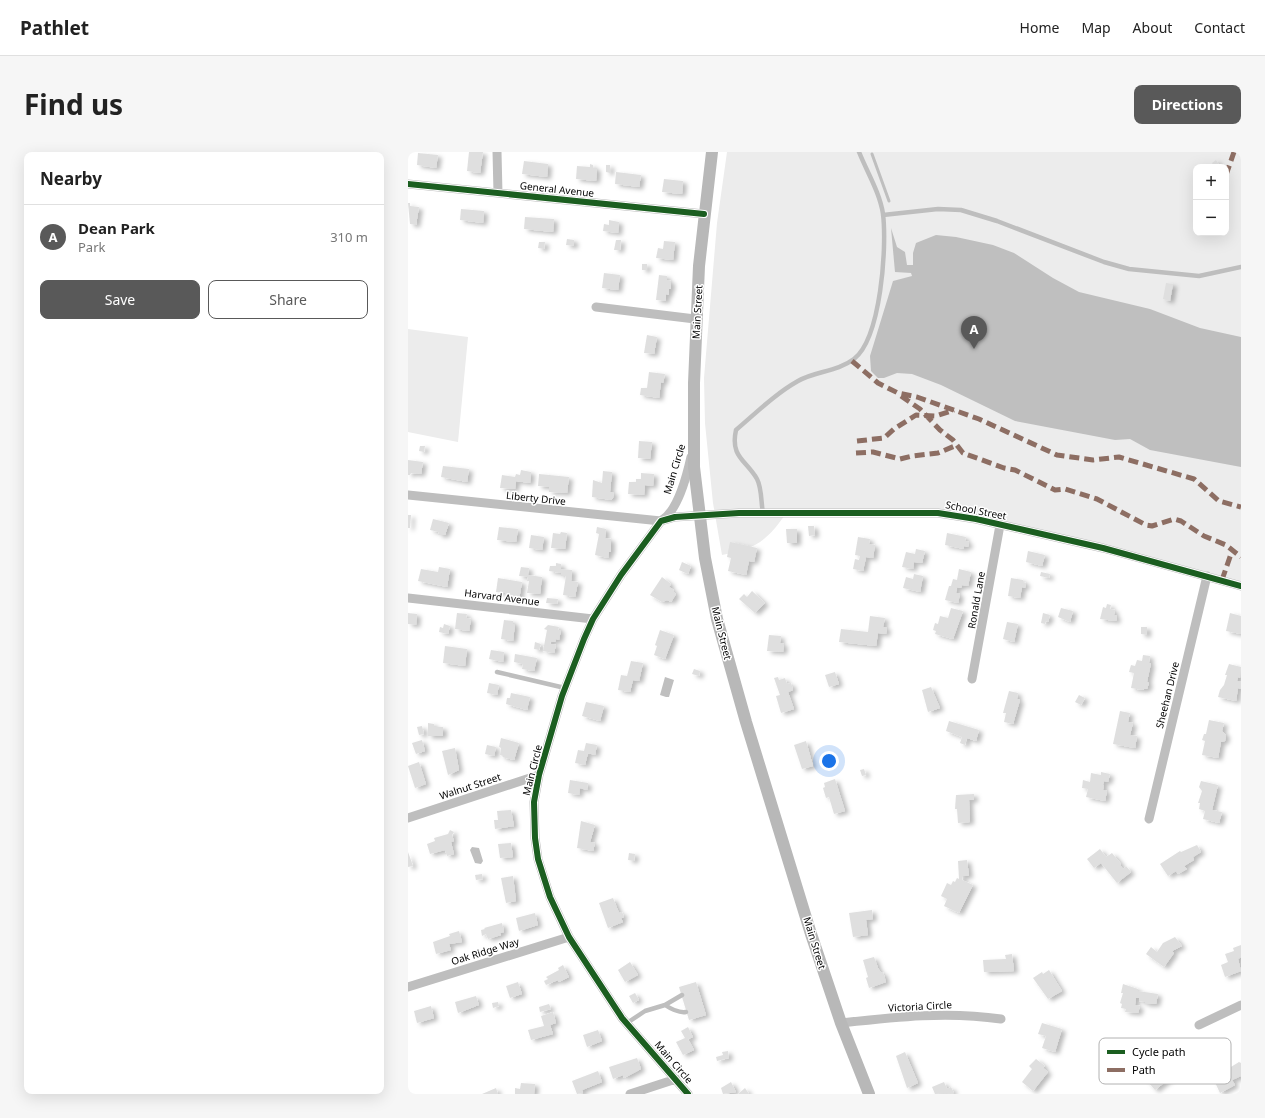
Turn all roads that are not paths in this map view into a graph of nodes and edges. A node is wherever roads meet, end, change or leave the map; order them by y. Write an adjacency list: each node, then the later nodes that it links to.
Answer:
1 (497, 152): 5 (street)
2 (712, 152): 6 (main road, Main Street)
3 (859, 152): 7 (lane)
4 (408, 184): 5 (street, General Avenue)
5 (498, 193): 6 (street, General Avenue)
6 (704, 214): 10 (main road, Main Street)
7 (883, 215): 8 (lane); 13 (lane)
8 (1241, 267)
9 (596, 307): 10 (street)
10 (695, 319): 11 (main road, Main Street)
11 (694, 442): 14 (main road, Main Street); 15 (street, Main Circle)
12 (408, 495): 15 (street, Liberty Drive)
13 (762, 513): 14 (street, School Street); 16 (street, School Street)
14 (700, 516): 15 (street); 34 (main road, Main Street)
15 (661, 521): 20 (street, Main Circle)
16 (1000, 525): 17 (street, School Street); 22 (street, Ronald Lane)
17 (1207, 576): 18 (street, School Street); 26 (street, Sheehan Drive)
18 (1241, 586)
19 (408, 598): 20 (street, Harvard Avenue)
20 (593, 619): 23 (street, Main Circle)
21 (497, 672): 23 (lane)
22 (972, 679)
23 (565, 688): 24 (street, Main Circle)
24 (539, 776): 25 (street, Walnut Street); 27 (street, Main Circle)
25 (408, 818)
26 (1149, 819)
27 (569, 937): 28 (street, Oak Ridge Way); 35 (street, Main Circle)
28 (408, 987)
29 (682, 995): 31 (lane)
30 (1241, 1004): 36 (street)
31 (665, 1005): 32 (lane); 35 (lane)
32 (686, 1012)
33 (1001, 1019): 34 (street, Victoria Circle)
34 (841, 1023): 40 (main road, Main Street)
35 (627, 1024): 37 (street, Main Circle)
36 (1199, 1024)
37 (676, 1079): 38 (street); 39 (street, Main Circle)
38 (630, 1094)
39 (688, 1094)
40 (869, 1094)

